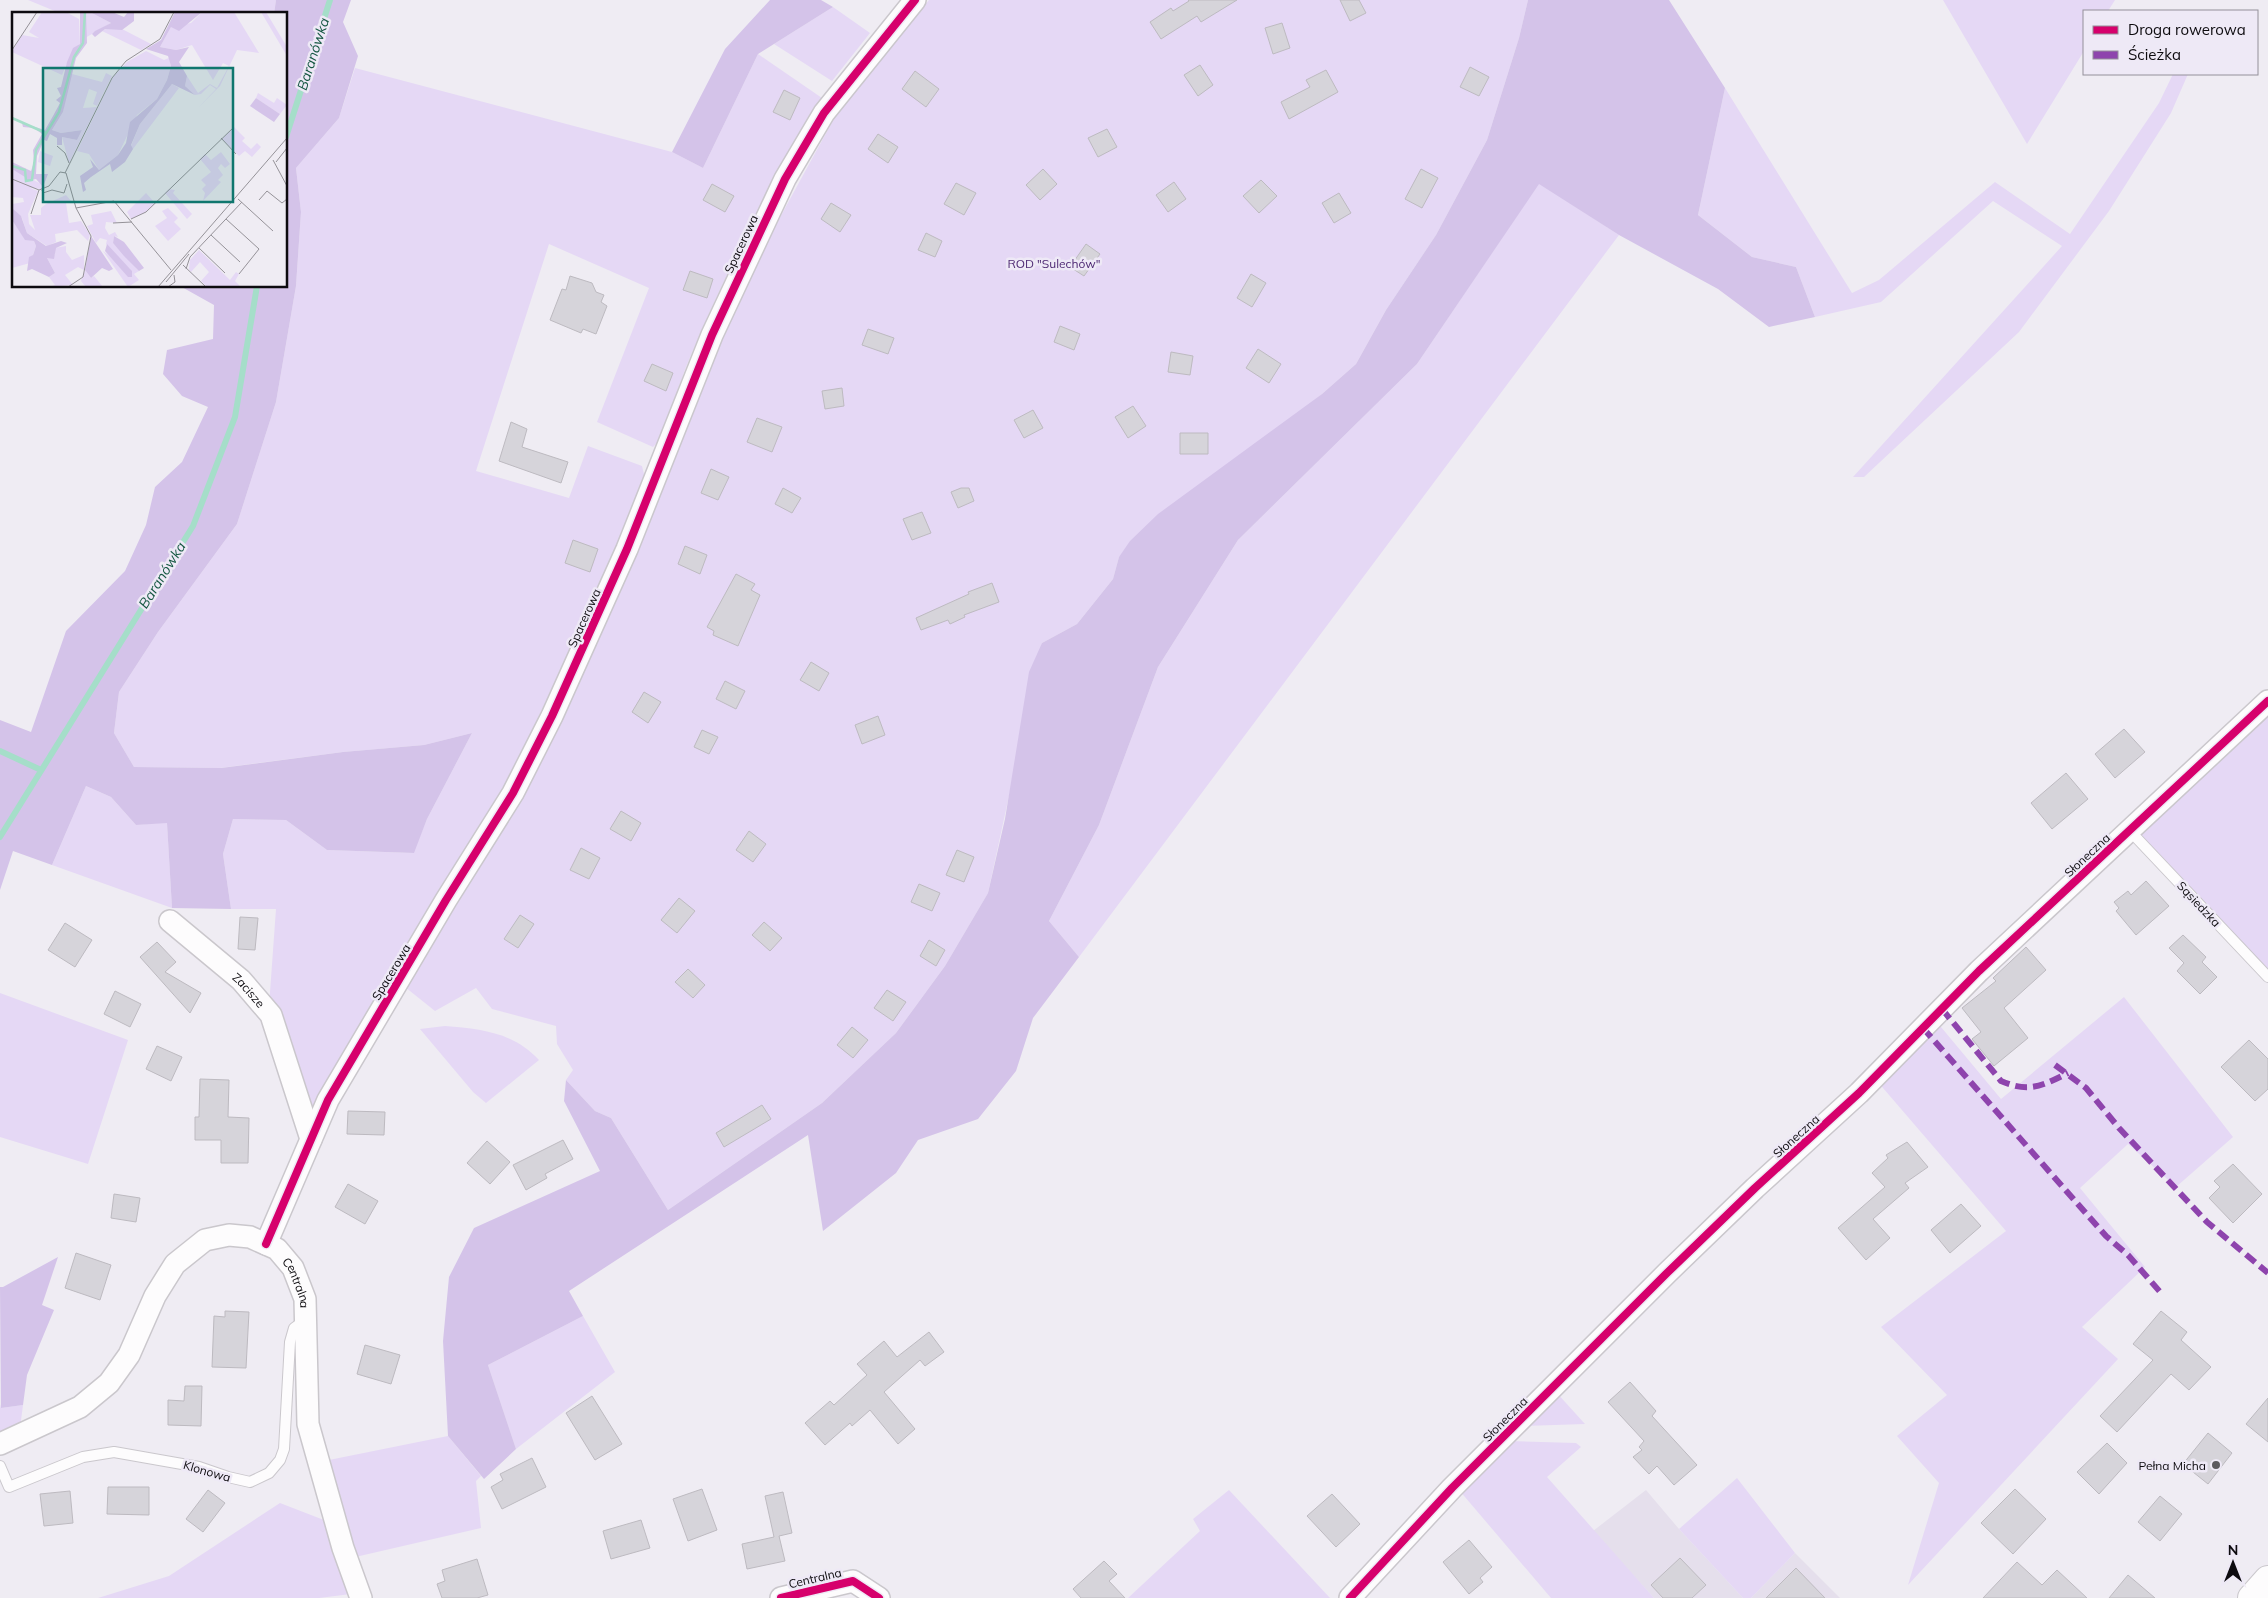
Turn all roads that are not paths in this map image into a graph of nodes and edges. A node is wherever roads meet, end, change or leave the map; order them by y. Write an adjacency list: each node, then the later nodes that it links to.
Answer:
1 (915, 0): 6 (street, Spacerowa)
2 (2268, 701): 3 (street, Słoneczna)
3 (2130, 831): 5 (lane, Sąsiedzka); 15 (street, Słoneczna)
4 (170, 922): 6 (street, Zacisze)
5 (2268, 977)
6 (311, 1139): 7 (street, Spacerowa)
7 (266, 1244): 8 (street, Centralna); 9 (street, Centralna)
8 (306, 1320): 10 (lane, Klonowa); 12 (street, Centralna)
9 (0, 1444)
10 (0, 1466)
11 (2268, 1580): 16 (main road)
12 (361, 1598)
13 (781, 1598): 14 (street, Centralna)
14 (879, 1598)
15 (1350, 1598)
16 (2252, 1598)

